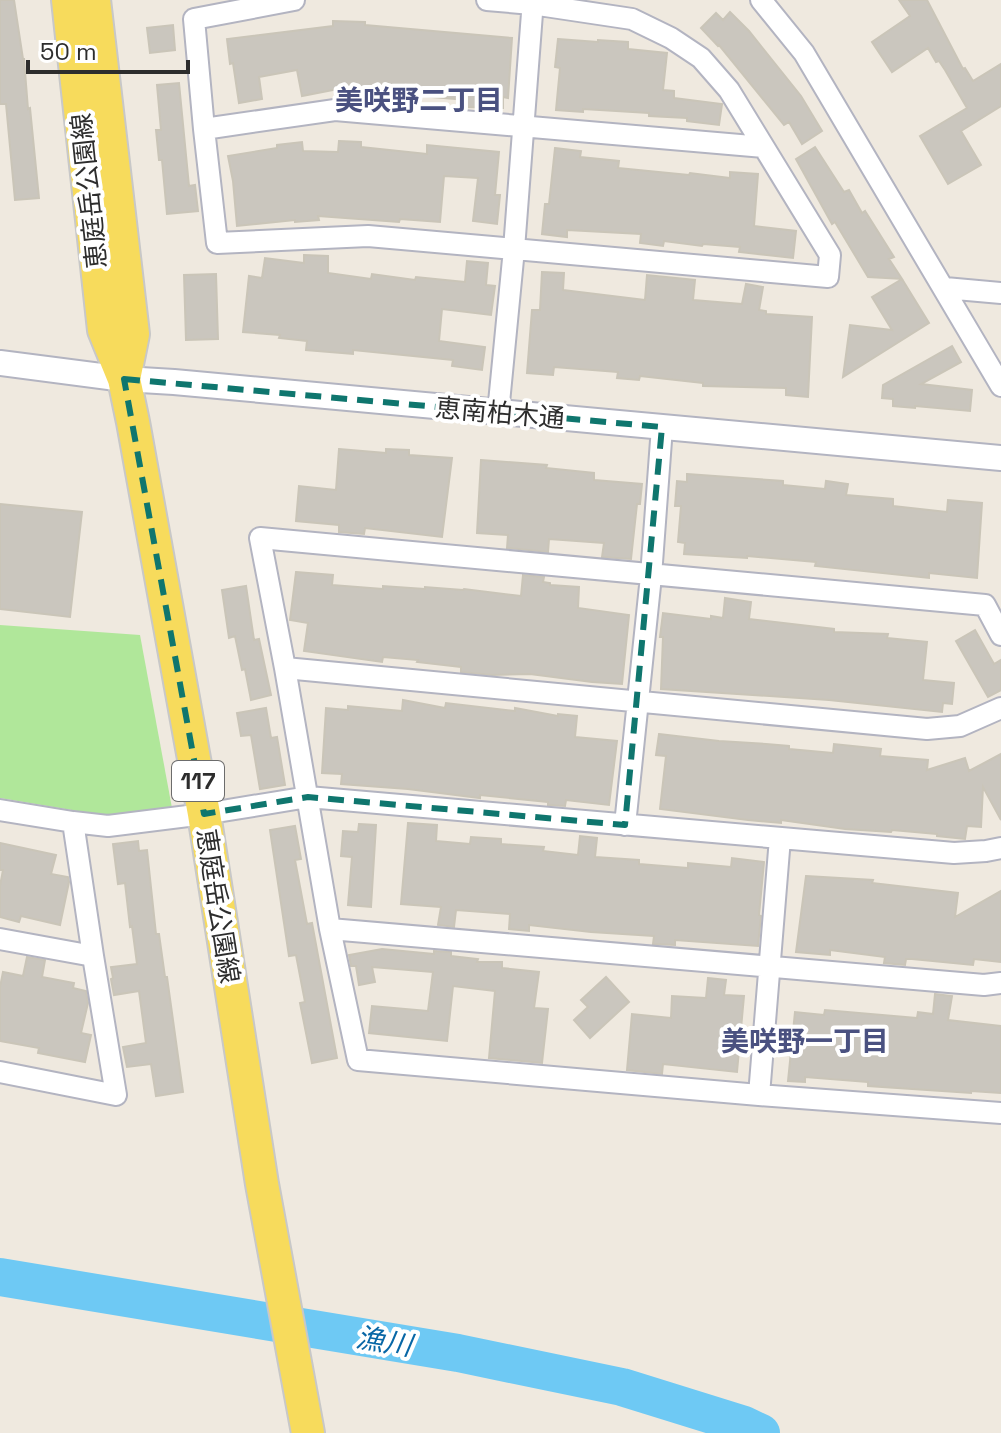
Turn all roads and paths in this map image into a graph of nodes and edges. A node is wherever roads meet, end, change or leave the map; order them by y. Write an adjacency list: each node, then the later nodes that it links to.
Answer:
1 (68, 0): 14 (main road, 恵庭岳公園線 / 117)
2 (94, 0): 14 (main road, 恵庭岳公園線 / 117)
3 (294, 0): 8 (street)
4 (487, 0): 6 (street)
5 (761, 0): 11 (street)
6 (533, 2): 7 (street); 9 (street)
7 (523, 126): 8 (street); 9 (street); 10 (street)
8 (204, 129): 10 (street)
9 (764, 147): 10 (street)
10 (514, 249): 16 (street)
11 (945, 288): 12 (street); 15 (street)
12 (1001, 293)
13 (0, 363): 14 (street, 恵南柏木通)
14 (124, 379): 16 (street, 恵南柏木通); 26 (main road, 恵庭岳公園線 / 117)
15 (1001, 386)
16 (498, 413): 17 (street, 恵南柏木通)
17 (662, 427): 18 (street, 恵南柏木通); 19 (street)
18 (1001, 458)
19 (651, 576): 20 (street); 21 (street); 22 (street)
20 (1001, 635)
21 (285, 668): 22 (street); 24 (street)
22 (639, 702): 23 (street); 28 (street)
23 (1001, 708)
24 (308, 797): 26 (street); 28 (street); 31 (street)
25 (0, 810): 27 (street)
26 (204, 814): 27 (street); 39 (main road, 恵庭岳公園線 / 117)
27 (73, 822): 33 (street)
28 (625, 825): 29 (street)
29 (780, 838): 30 (street); 34 (street)
30 (1001, 848)
31 (330, 929): 34 (street); 37 (street)
32 (0, 939): 33 (street)
33 (93, 956): 36 (street)
34 (771, 966): 35 (street); 37 (street)
35 (1001, 983)
36 (0, 1072)
37 (759, 1095): 38 (street)
38 (1001, 1113)
39 (308, 1433)

